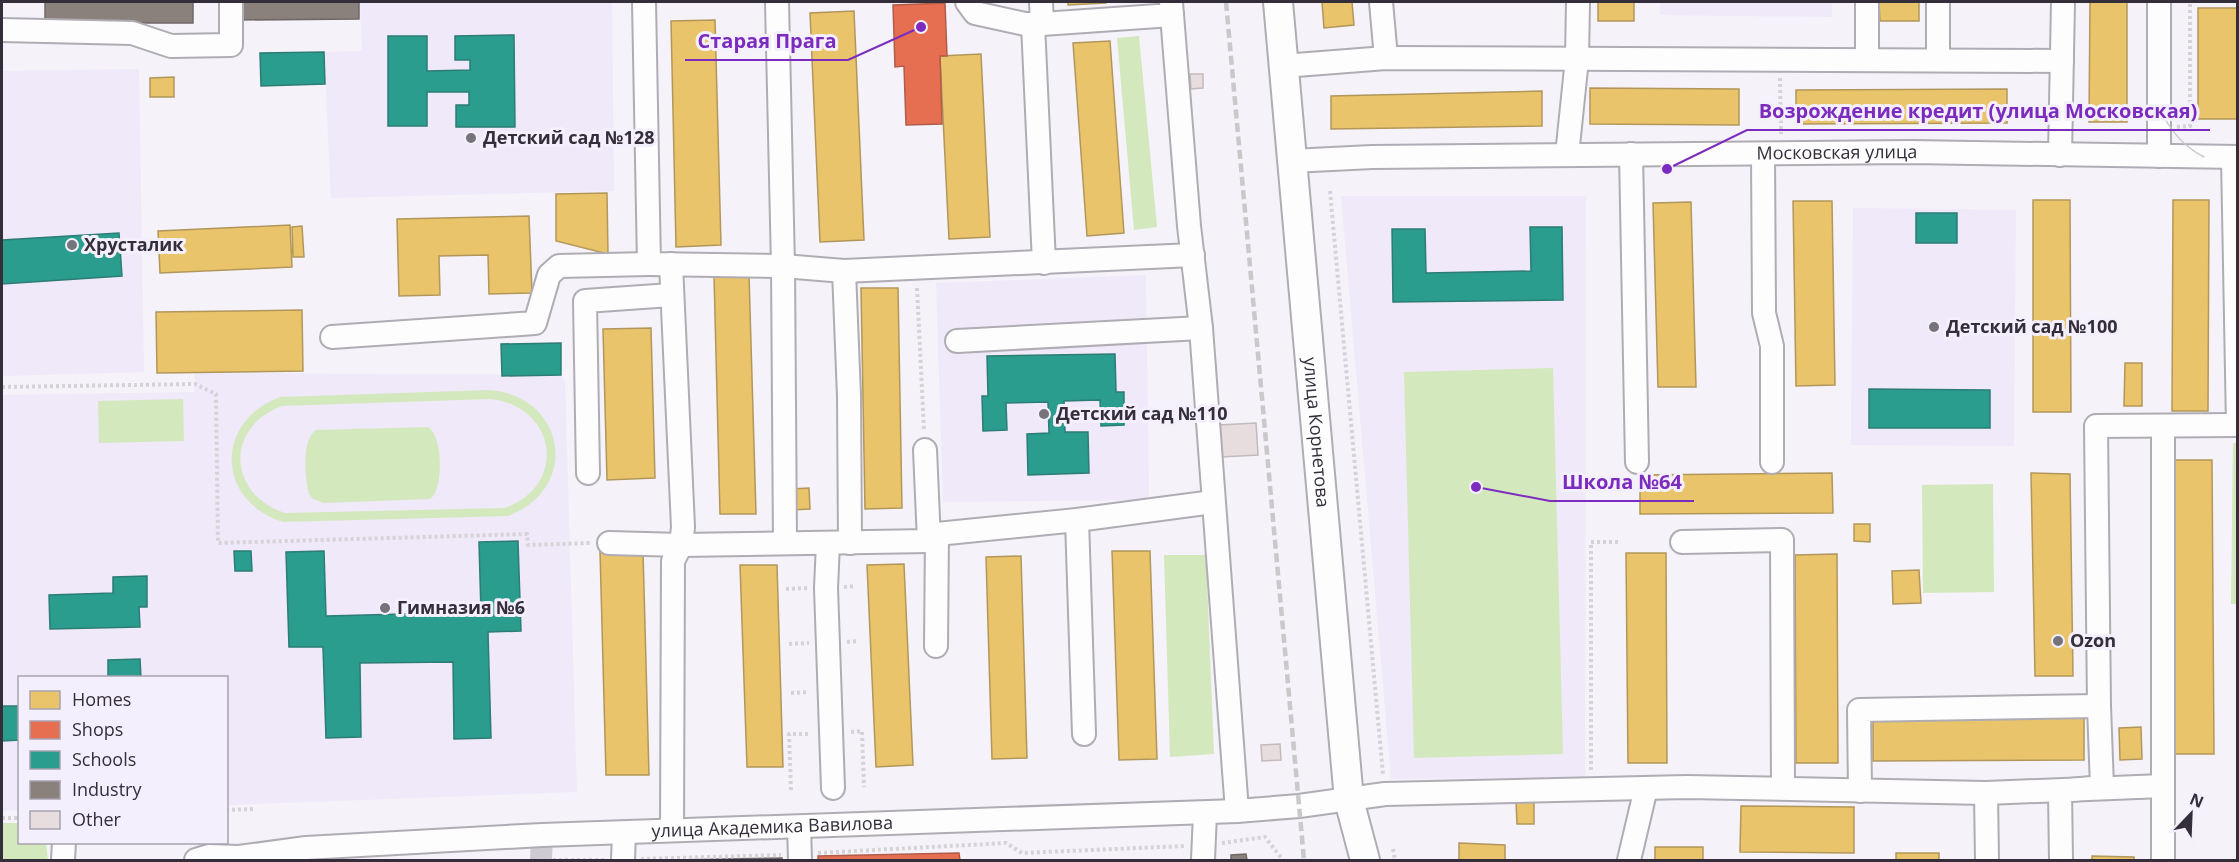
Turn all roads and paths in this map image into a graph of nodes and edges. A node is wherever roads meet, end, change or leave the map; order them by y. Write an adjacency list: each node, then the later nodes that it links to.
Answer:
1 (231, 2): 15 (street)
2 (644, 2): 36 (street)
3 (777, 2): 37 (street)
4 (967, 2): 14 (street)
5 (1278, 2): 22 (main road, улица Корнетова)
6 (1381, 2): 16 (street)
7 (1578, 2): 19 (street)
8 (1867, 2): 17 (street)
9 (1938, 2): 18 (street)
10 (2063, 2): 21 (street)
11 (2159, 2): 28 (street)
12 (2190, 2): 23 (path)
13 (1171, 8): 14 (street); 34 (street)
14 (1038, 16): 35 (street)
15 (2, 30)
16 (1386, 58): 19 (street); 22 (street)
17 (1867, 58): 18 (street); 20 (street)
18 (1938, 58): 21 (street)
19 (1577, 59): 20 (street); 26 (street)
20 (1780, 60): 25 (path)
21 (2062, 60): 27 (street)
22 (1282, 66): 30 (main road, улица Корнетова)
23 (2190, 126)
24 (1631, 154): 25 (street, Московская улица); 26 (street, Московская улица); 48 (street)
25 (1771, 154): 27 (street, Московская улица); 49 (street)
26 (1567, 155): 30 (street, Московская улица)
27 (2060, 155): 28 (street, Московская улица)
28 (2159, 156): 29 (street, Московская улица)
29 (2235, 157): 45 (street)
30 (1291, 161): 77 (main road, улица Корнетова)
31 (1330, 191): 32 (path)
32 (1332, 202): 33 (path); 76 (path)
33 (1320, 204)
34 (1193, 255): 35 (street); 41 (street)
35 (1044, 263): 38 (street)
36 (660, 264): 37 (street); 40 (street); 42 (street)
37 (783, 266): 39 (street); 57 (street)
38 (916, 269): 39 (street); 47 (path)
39 (844, 271): 58 (street)
40 (671, 295): 50 (street); 59 (street)
41 (1201, 328): 43 (street); 51 (street)
42 (332, 337)
43 (957, 341)
44 (2, 387): 56 (path)
45 (2237, 425): 46 (street)
46 (2163, 426): 61 (street); 65 (street)
47 (925, 450): 53 (street)
48 (1637, 462)
49 (1772, 462)
50 (588, 472)
51 (1213, 502): 52 (street); 80 (street)
52 (1077, 520): 53 (street); 63 (street)
53 (933, 537): 58 (street); 60 (street)
54 (1618, 542): 69 (path)
55 (1682, 542): 71 (street)
56 (609, 543): 59 (street)
57 (785, 543): 58 (street); 59 (street)
58 (839, 543): 67 (street)
59 (681, 545): 85 (street)
60 (936, 646)
61 (2099, 706): 66 (street); 74 (street)
62 (862, 732): 68 (path)
63 (1084, 734)
64 (789, 735): 72 (path)
65 (2163, 786): 66 (street, улица Академика Вавилова); 102 (street)
66 (2102, 787): 73 (street, улица Академика Вавилова)
67 (833, 788)
68 (864, 788)
69 (1591, 788): 70 (street, улица Академика Вавилова); 76 (street, улица Академика Вавилова)
70 (1646, 788): 71 (street, улица Академика Вавилова); 99 (street)
71 (1783, 788): 74 (street, улица Академика Вавилова)
72 (791, 790)
73 (2060, 790): 75 (street, улица Академика Вавилова); 101 (street)
74 (1860, 791): 75 (street, улица Академика Вавилова)
75 (1986, 793): 100 (street)
76 (1385, 794): 77 (street, улица Академика Вавилова)
77 (1349, 800): 80 (street, улица Академика Вавилова); 97 (main road, улица Корнетова)
78 (255, 809): 79 (path)
79 (228, 810)
80 (1237, 811): 81 (street, улица Академика Вавилова)
81 (1205, 813): 84 (street, улица Академика Вавилова); 89 (street)
82 (2, 818): 83 (path)
83 (18, 818)
84 (799, 827): 85 (street, улица Академика Вавилова); 90 (street)
85 (672, 830): 86 (street, улица Академика Вавилова)
86 (624, 832): 91 (street, улица Академика Вавилова); 92 (street)
87 (64, 844): 93 (street)
88 (1393, 849): 98 (path)
89 (1203, 853): 90 (path); 96 (path)
90 (800, 857): 92 (path)
91 (237, 859): 94 (street, улица Академика Вавилова)
92 (623, 860): 95 (path)
93 (63, 861)
94 (196, 861)
95 (547, 861)
96 (1283, 861)
97 (1365, 861)
98 (1395, 861)
99 (1629, 861)
100 (1987, 861)
101 (2061, 861)
102 (2163, 861)

